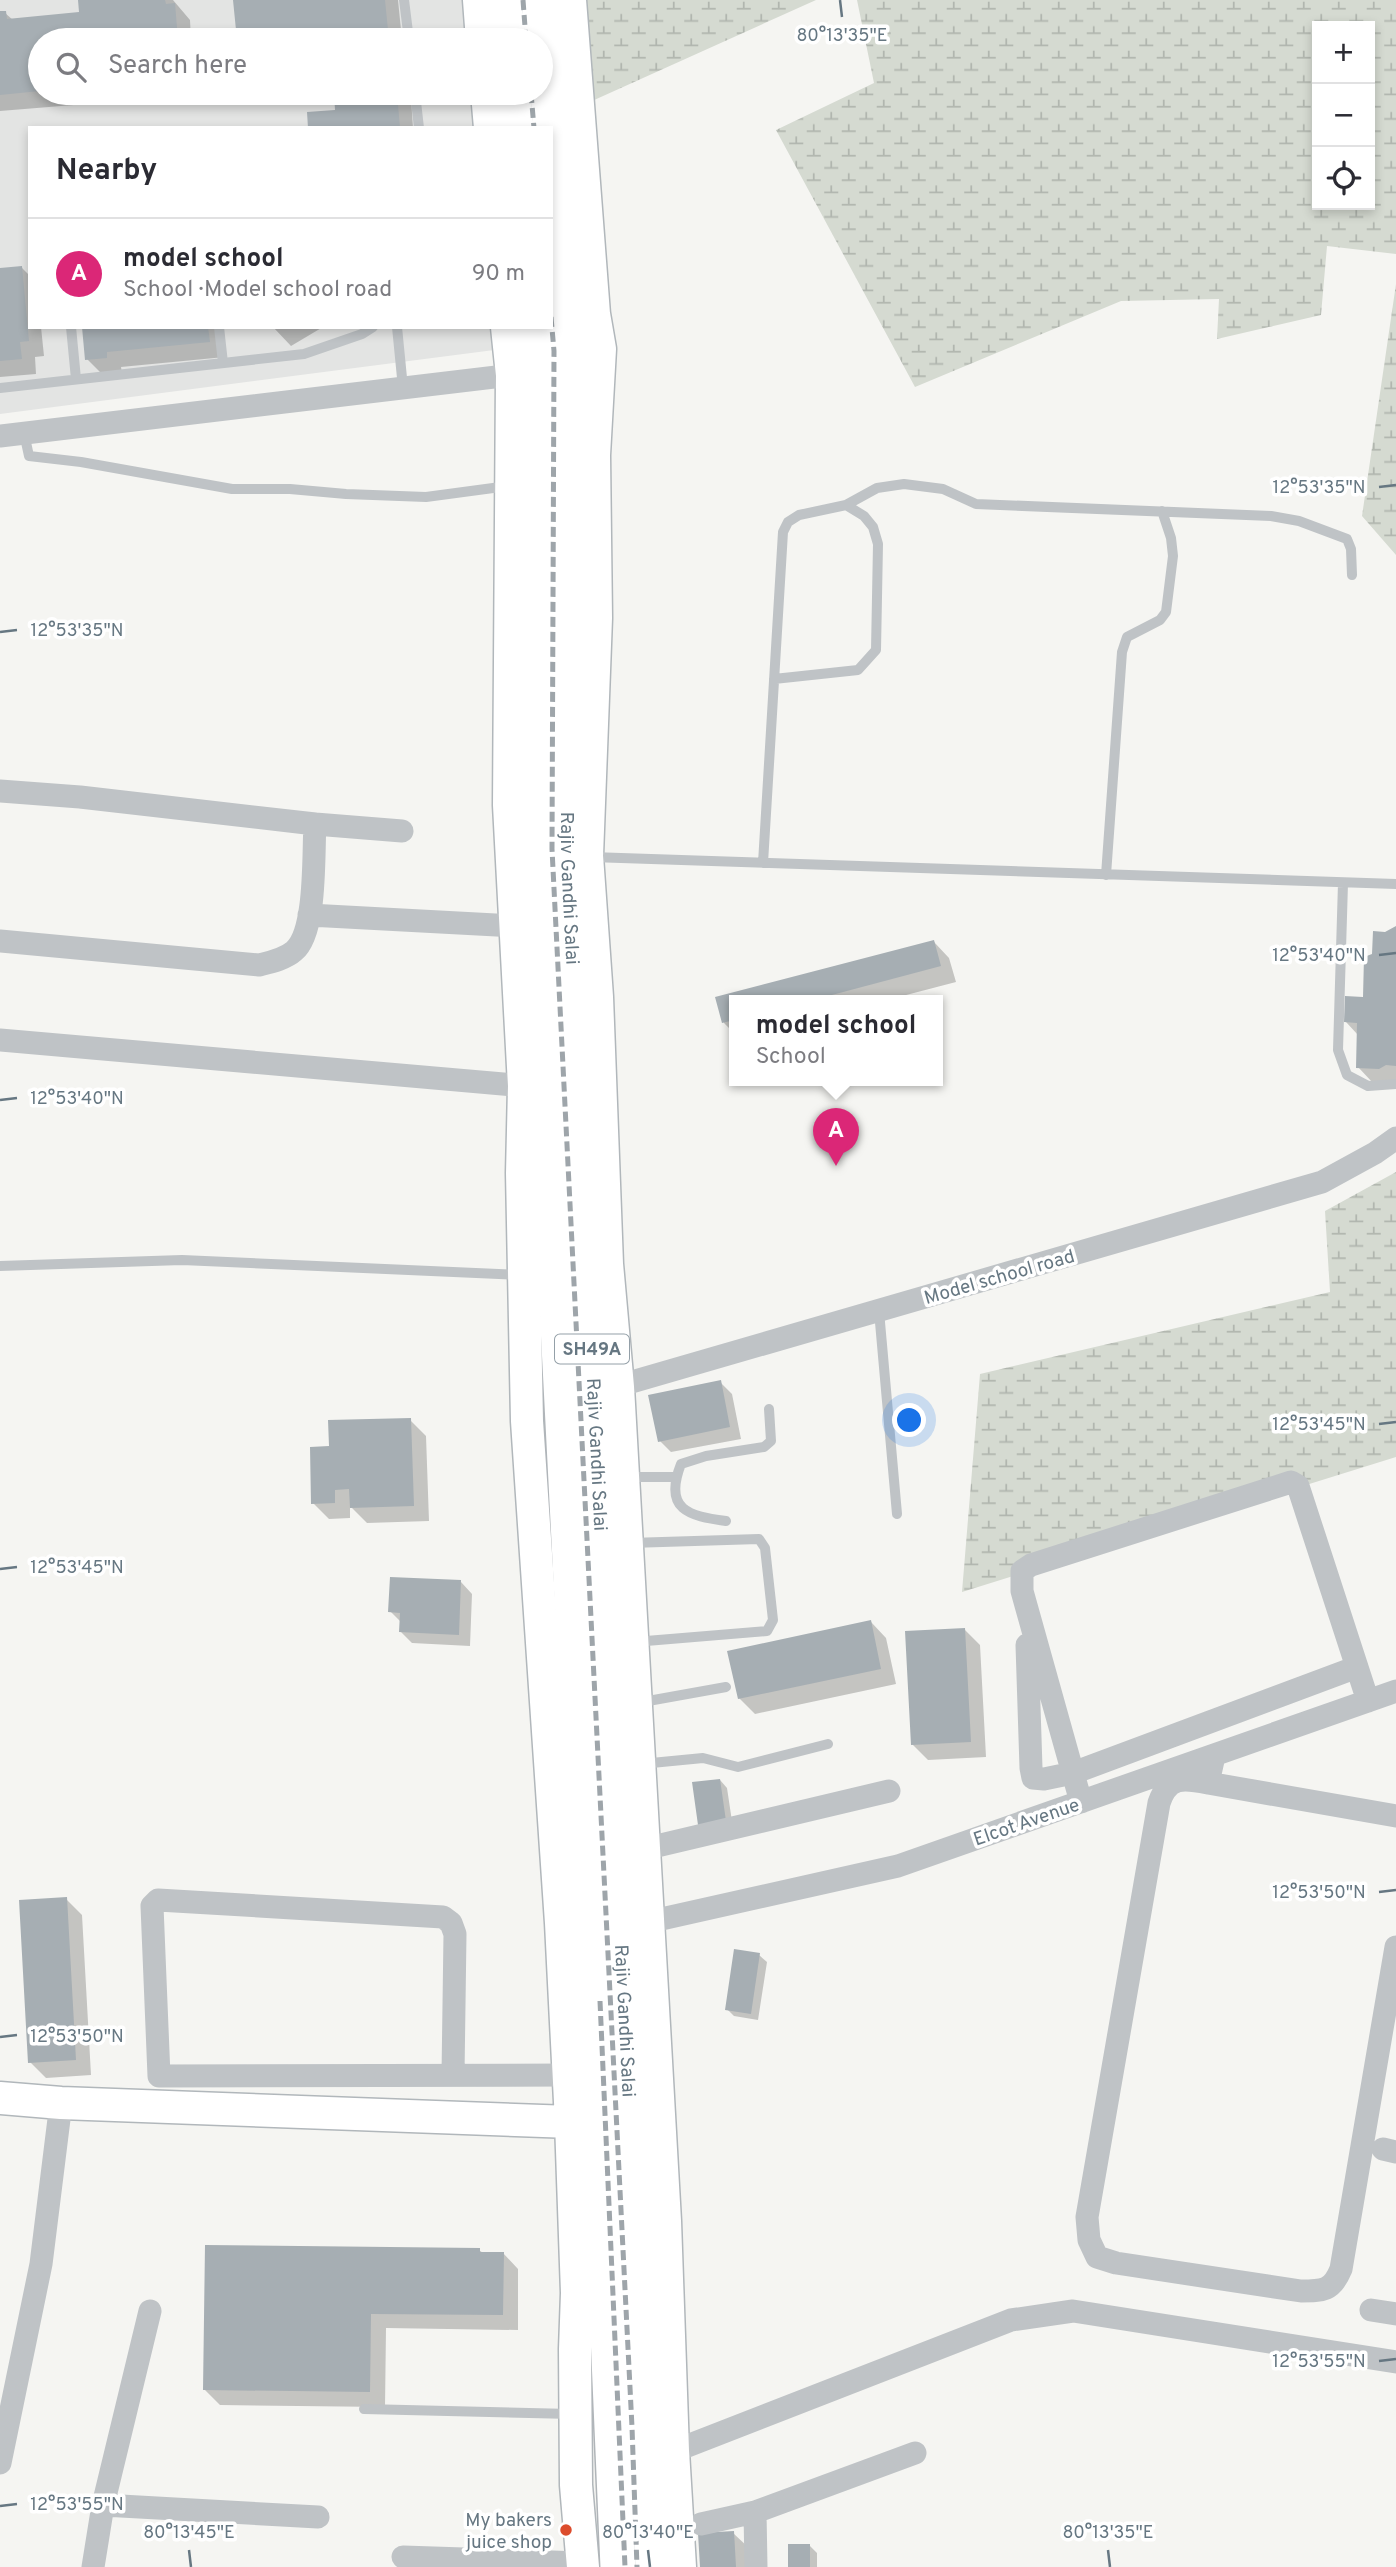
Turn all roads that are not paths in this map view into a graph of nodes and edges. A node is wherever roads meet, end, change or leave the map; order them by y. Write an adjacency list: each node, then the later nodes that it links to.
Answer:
1 (404, 0): 6 (lane)
2 (479, 0): 7 (street)
3 (504, 0): 8 (main road)
4 (539, 0): 9 (main road, Rajiv Gandhi Salai / SH49A)
5 (570, 0): 26 (street)
6 (408, 28)
7 (481, 28)
8 (507, 28)
9 (542, 28)
10 (416, 105): 14 (lane)
11 (488, 105): 15 (street)
12 (514, 105): 16 (main road)
13 (549, 105): 17 (main road, Rajiv Gandhi Salai / SH49A)
14 (419, 126)
15 (490, 126)
16 (516, 126)
17 (551, 126)
18 (553, 149): 26 (main road, Rajiv Gandhi Salai / SH49A)
19 (71, 329): 27 (lane)
20 (219, 329): 25 (lane)
21 (370, 329): 25 (lane)
22 (397, 329): 29 (lane)
23 (510, 329): 26 (street)
24 (535, 329): 26 (main road, Rajiv Gandhi Salai / SH49A)
25 (223, 363): 27 (lane)
26 (554, 363): 29 (street); 32 (street); 40 (main road, Rajiv Gandhi Salai / SH49A); 50 (main road, Rajiv Gandhi Salai / SH49A)
27 (76, 379): 28 (lane)
28 (0, 388)
29 (403, 388): 30 (street)
30 (24, 433): 31 (street); 32 (lane)
31 (0, 436)
32 (511, 486): 46 (street)
33 (846, 505): 34 (lane); 36 (lane); 36 (lane)
34 (1162, 511): 35 (lane); 42 (lane)
35 (1352, 575)
36 (774, 679): 41 (lane)
37 (0, 791): 38 (street)
38 (315, 824): 39 (street); 45 (street)
39 (402, 831)
40 (577, 856): 41 (lane); 55 (main road, Rajiv Gandhi Salai / SH49A)
41 (763, 863): 42 (lane)
42 (1106, 875): 43 (lane)
43 (1343, 883): 44 (lane); 49 (lane)
44 (1396, 884)
45 (309, 915): 46 (street); 47 (street)
46 (514, 926): 50 (street)
47 (0, 941)
48 (0, 1040): 50 (street)
49 (1396, 1084)
50 (535, 1087): 53 (street); 59 (main road, Rajiv Gandhi Salai / SH49A)
51 (1396, 1138): 54 (street, Model school road)
52 (0, 1266): 53 (lane)
53 (525, 1275): 59 (street)
54 (879, 1311): 55 (street, Model school road); 60 (lane)
55 (606, 1390): 57 (street); 72 (main road, Rajiv Gandhi Salai / SH49A)
56 (769, 1409): 58 (lane)
57 (623, 1477): 58 (lane); 62 (street)
58 (676, 1477): 61 (lane)
59 (549, 1501): 72 (main road, Rajiv Gandhi Salai / SH49A); 82 (street)
60 (897, 1514)
61 (726, 1521)
62 (627, 1543): 64 (street); 64 (lane)
63 (1027, 1609): 65 (street); 73 (street); 73 (street)
64 (631, 1643): 69 (street)
65 (1357, 1667): 68 (street); 73 (street)
66 (726, 1687): 69 (lane)
67 (1396, 1691): 68 (street, Elcot Avenue)
68 (1368, 1701): 71 (street, Elcot Avenue)
69 (635, 1703): 72 (street)
70 (828, 1744): 72 (lane)
71 (1214, 1756): 74 (street); 76 (street, Elcot Avenue)
72 (611, 1769): 77 (main road, Rajiv Gandhi Salai / SH49A); 79 (street)
73 (1073, 1773): 76 (street)
74 (1208, 1783): 78 (street); 81 (street)
75 (889, 1791): 79 (street)
76 (1080, 1802): 80 (street, Elcot Avenue)
77 (599, 1814): 89 (main road, Rajiv Gandhi Salai / SH49A); 93 (main road, Rajiv Gandhi Salai / SH49A)
78 (1396, 1816)
79 (644, 1849): 80 (street)
80 (648, 1922): 99 (street)
81 (1396, 1947)
82 (569, 2074): 83 (street); 88 (street)
83 (453, 2075): 84 (street); 84 (street)
84 (159, 2076): 87 (street)
85 (0, 2098): 86 (street)
86 (61, 2103): 87 (street); 100 (street)
87 (162, 2107): 88 (street)
88 (571, 2122): 89 (street)
89 (589, 2210): 94 (main road, Rajiv Gandhi Salai / SH49A); 97 (street)
90 (1371, 2310): 92 (street)
91 (150, 2311): 101 (street)
92 (1396, 2314)
93 (641, 2324): 94 (main road); 99 (main road, Rajiv Gandhi Salai / SH49A)
94 (607, 2326): 108 (main road, Rajiv Gandhi Salai / SH49A)
95 (1396, 2362): 99 (street)
96 (364, 2409): 97 (lane)
97 (575, 2414): 106 (street)
98 (915, 2453): 102 (street)
99 (661, 2457): 109 (main road, Rajiv Gandhi Salai / SH49A); 110 (street)
100 (0, 2463)
101 (103, 2505): 103 (street); 107 (street)
102 (755, 2512): 104 (street); 111 (street)
103 (318, 2517)
104 (701, 2524)
105 (403, 2557): 106 (street)
106 (582, 2565)
107 (93, 2567)
108 (618, 2567)
109 (653, 2567)
110 (680, 2567)
111 (756, 2567)

